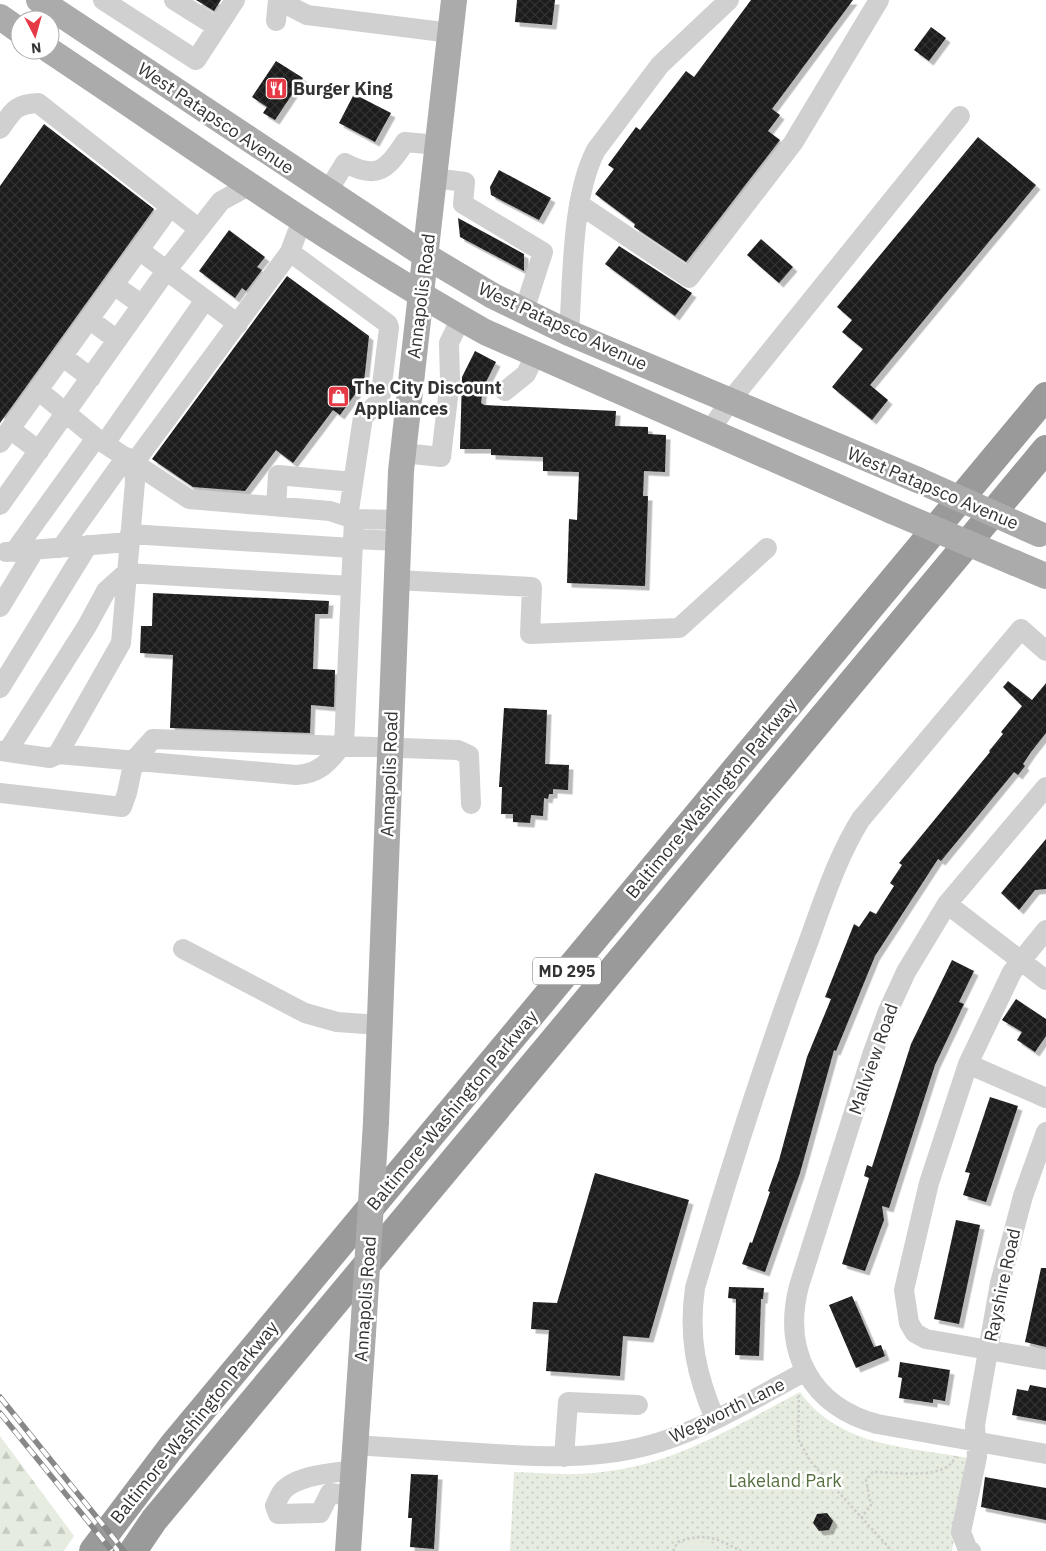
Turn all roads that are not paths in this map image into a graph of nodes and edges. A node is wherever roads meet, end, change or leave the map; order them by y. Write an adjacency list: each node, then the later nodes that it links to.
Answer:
1 (39, 0): 18 (main road, West Patapsco Avenue)
2 (103, 0): 9 (street)
3 (174, 0): 9 (street)
4 (235, 0): 9 (street)
5 (454, 0): 10 (main road, Annapolis Road)
6 (729, 0): 20 (street)
7 (879, 0): 20 (street)
8 (276, 21): 10 (street)
9 (217, 27)
10 (450, 33): 14 (main road, Annapolis Road)
11 (60, 57): 15 (main road, West Patapsco Avenue)
12 (960, 116): 44 (street)
13 (0, 129): 21 (street)
14 (438, 146): 16 (main road, Annapolis Road); 18 (street)
15 (216, 162): 17 (main road, West Patapsco Avenue); 19 (street)
16 (434, 178): 26 (main road, Annapolis Road); 32 (street)
17 (255, 188): 19 (street); 22 (main road, West Patapsco Avenue)
18 (328, 192): 26 (main road, West Patapsco Avenue)
19 (221, 201): 23 (street)
20 (579, 204): 36 (street)
21 (170, 206): 23 (street); 24 (street)
22 (305, 221): 25 (street); 29 (main road, West Patapsco Avenue)
23 (199, 230): 27 (street)
24 (139, 250): 27 (street); 28 (street)
25 (290, 252): 35 (street); 54 (street)
26 (426, 256): 29 (main road, Annapolis Road); 32 (main road, West Patapsco Avenue)
27 (166, 271): 30 (street); 31 (street)
28 (114, 284): 31 (street); 34 (street)
29 (421, 296): 33 (main road, West Patapsco Avenue); 51 (main road, Annapolis Road)
30 (205, 300): 35 (street); 48 (street)
31 (142, 305): 37 (street)
32 (524, 310): 36 (main road, West Patapsco Avenue)
33 (460, 318): 39 (main road, West Patapsco Avenue); 51 (street)
34 (89, 319): 37 (street); 38 (street)
35 (238, 324): 52 (street)
36 (569, 333): 44 (main road, West Patapsco Avenue)
37 (118, 340): 40 (street)
38 (62, 356): 40 (street); 41 (street)
39 (535, 356): 42 (street); 46 (main road, West Patapsco Avenue)
40 (91, 378): 45 (street)
41 (38, 390): 45 (street); 47 (street)
42 (505, 391)
43 (1046, 396): 102 (highway, Baltimore-Washington Parkway / MD 295)
44 (730, 401): 46 (street); 61 (main road, West Patapsco Avenue, bridge)
45 (66, 413): 48 (street); 50 (street)
46 (709, 432): 67 (main road, West Patapsco Avenue, bridge)
47 (5, 436): 50 (street)
48 (100, 440): 52 (street); 66 (street)
49 (1046, 448): 103 (highway, Baltimore-Washington Parkway / MD 295)
50 (38, 451): 53 (street)
51 (403, 454): 58 (main road, Annapolis Road)
52 (130, 460): 56 (street); 59 (street); 63 (street)
53 (7, 481): 55 (street)
54 (353, 482): 56 (street); 57 (street)
55 (0, 504)
56 (276, 506): 57 (street)
57 (351, 518): 58 (street); 60 (street)
58 (399, 531): 60 (street); 70 (main road, Annapolis Road)
59 (129, 538): 60 (street); 62 (street); 68 (street)
60 (352, 543): 71 (street)
61 (1044, 543): 67 (main road)
62 (88, 546): 63 (street); 74 (street)
63 (61, 548): 65 (street)
64 (767, 548): 70 (street)
65 (34, 551): 66 (street); 72 (street)
66 (7, 552)
67 (1015, 563): 69 (main road, West Patapsco Avenue)
68 (126, 572): 71 (street); 77 (street); 78 (street)
69 (1046, 576)
70 (396, 580): 76 (main road, Annapolis Road)
71 (351, 586): 75 (street)
72 (0, 607)
73 (1046, 651): 96 (street)
74 (0, 688)
75 (342, 746): 76 (street); 79 (street); 79 (street)
76 (390, 748): 82 (street); 88 (main road, Annapolis Road)
77 (3, 752): 78 (street)
78 (58, 754): 79 (street)
79 (134, 760): 81 (street)
80 (1046, 787): 83 (street, Mallview Road)
81 (0, 793)
82 (470, 804)
83 (947, 904): 86 (street); 94 (street, Mallview Road)
84 (1046, 930): 86 (street)
85 (183, 949): 88 (street)
86 (1021, 961): 87 (street); 89 (street)
87 (1046, 980)
88 (379, 1025): 100 (main road, Annapolis Road, bridge)
89 (968, 1064): 90 (street); 92 (street)
90 (1046, 1098)
91 (1046, 1132): 92 (street, Rayshire Road)
92 (988, 1350): 93 (street); 97 (street, Rayshire Road)
93 (1046, 1360)
94 (803, 1380): 96 (street, Wegworth Lane); 97 (street, Wegworth Lane)
95 (638, 1404): 99 (street)
96 (715, 1419): 99 (street, Wegworth Lane)
97 (976, 1441): 98 (street, Wegworth Lane); 105 (street, Rayshire Road)
98 (1046, 1454)
99 (564, 1457): 100 (street, Wegworth Lane)
100 (354, 1458): 101 (main road, Annapolis Road); 101 (street, Wegworth Lane)
101 (333, 1503): 104 (main road, Annapolis Road)
102 (93, 1551)
103 (133, 1551)
104 (348, 1551)
105 (971, 1551)

